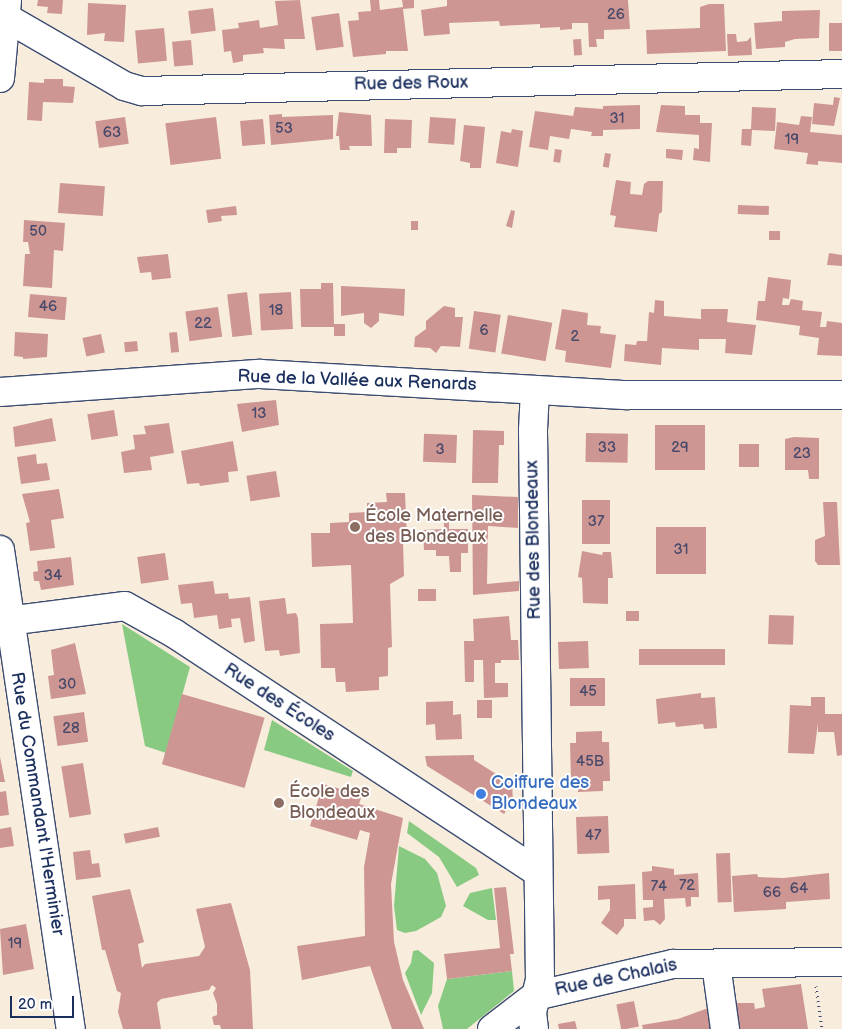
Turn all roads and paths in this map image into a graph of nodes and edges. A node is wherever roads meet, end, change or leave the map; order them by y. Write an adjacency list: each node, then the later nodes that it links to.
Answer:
1 (4, 11): 2 (street, Rue des Roux); 3 (street)
2 (842, 74)
3 (0, 78)
4 (535, 390): 5 (street, Rue de la Vallée aux Renards); 6 (street); 9 (street, Rue des Blondeaux)
5 (0, 392)
6 (842, 395)
7 (0, 550): 8 (street, Rue du Commandant l'Herminier)
8 (5, 621): 9 (street, Rue des Écoles); 14 (street, Rue du Commandant l'Herminier)
9 (537, 872): 13 (street, Rue des Blondeaux)
10 (842, 962): 11 (street, Rue de Chalais)
11 (812, 963): 12 (street, Rue de Chalais); 18 (path)
12 (716, 964): 13 (street, Rue de Chalais); 17 (street)
13 (535, 996): 15 (street, Rue de Chalais); 16 (street, Rue des Blondeaux)
14 (71, 1029)
15 (492, 1029)
16 (534, 1029)
17 (725, 1029)
18 (822, 1029)

